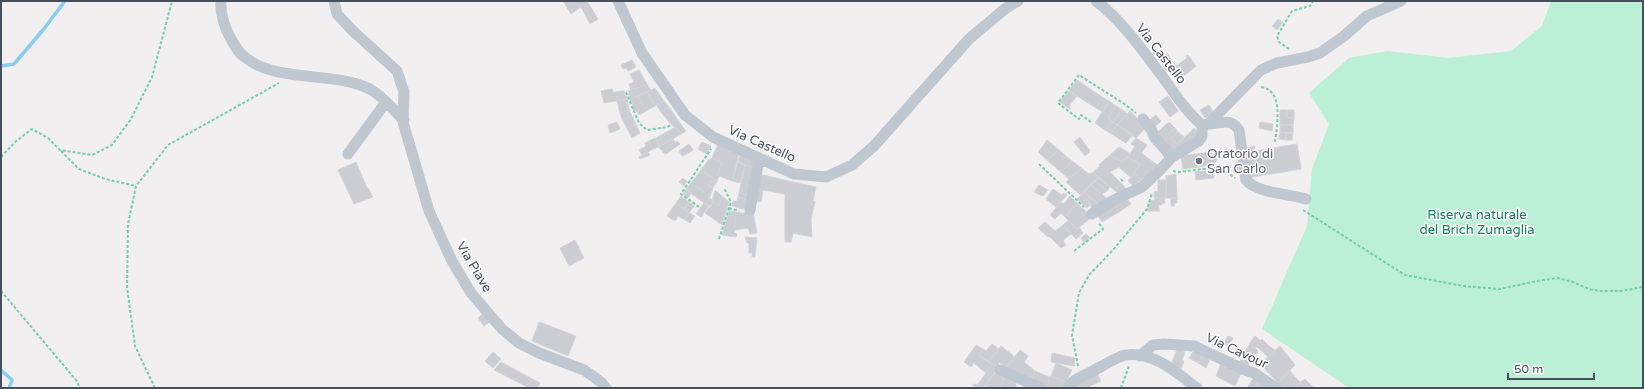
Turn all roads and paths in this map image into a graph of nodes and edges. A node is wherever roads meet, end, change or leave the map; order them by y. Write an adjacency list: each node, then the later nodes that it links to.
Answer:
1 (172, 1): 21 (path)
2 (221, 1): 10 (street)
3 (334, 1): 15 (street)
4 (618, 1): 19 (street, Via Castello)
5 (1018, 1): 25 (street, Via Castello)
6 (1096, 1): 17 (street, Via Castello)
7 (1314, 1): 9 (path)
8 (1401, 1): 11 (street)
9 (1290, 50)
10 (295, 74): 13 (street); 29 (path)
11 (1243, 88): 17 (street); 20 (path)
12 (626, 92): 18 (path)
13 (386, 102): 15 (street); 22 (street)
14 (1143, 118): 16 (path); 24 (street)
15 (404, 120): 46 (street, Via Piave)
16 (1091, 122)
17 (1205, 124): 24 (street); 33 (street)
18 (671, 125)
19 (716, 139): 25 (street, Via Castello); 34 (path)
20 (1275, 142)
21 (60, 150): 23 (path); 29 (path)
22 (348, 154)
23 (1, 157)
24 (1172, 157): 27 (street)
25 (759, 158): 35 (street)
26 (1039, 164): 32 (path)
27 (1163, 167): 28 (path); 36 (street)
28 (1237, 180)
29 (136, 186): 45 (path)
30 (724, 188): 37 (path)
31 (1153, 190): 43 (path)
32 (1075, 199)
33 (1302, 203): 39 (path)
34 (699, 207)
35 (750, 210)
36 (1092, 214): 38 (path)
37 (719, 239)
38 (1074, 251)
39 (1643, 287)
40 (1, 291): 44 (path)
41 (1140, 356): 43 (street); 49 (path); 50 (street); 51 (street, Via Cavour)
42 (1000, 370): 47 (street)
43 (1080, 377): 48 (street)
44 (80, 388)
45 (155, 388)
46 (606, 388)
47 (1041, 388)
48 (1068, 388)
49 (1121, 388)
50 (1197, 388)
51 (1276, 388)

